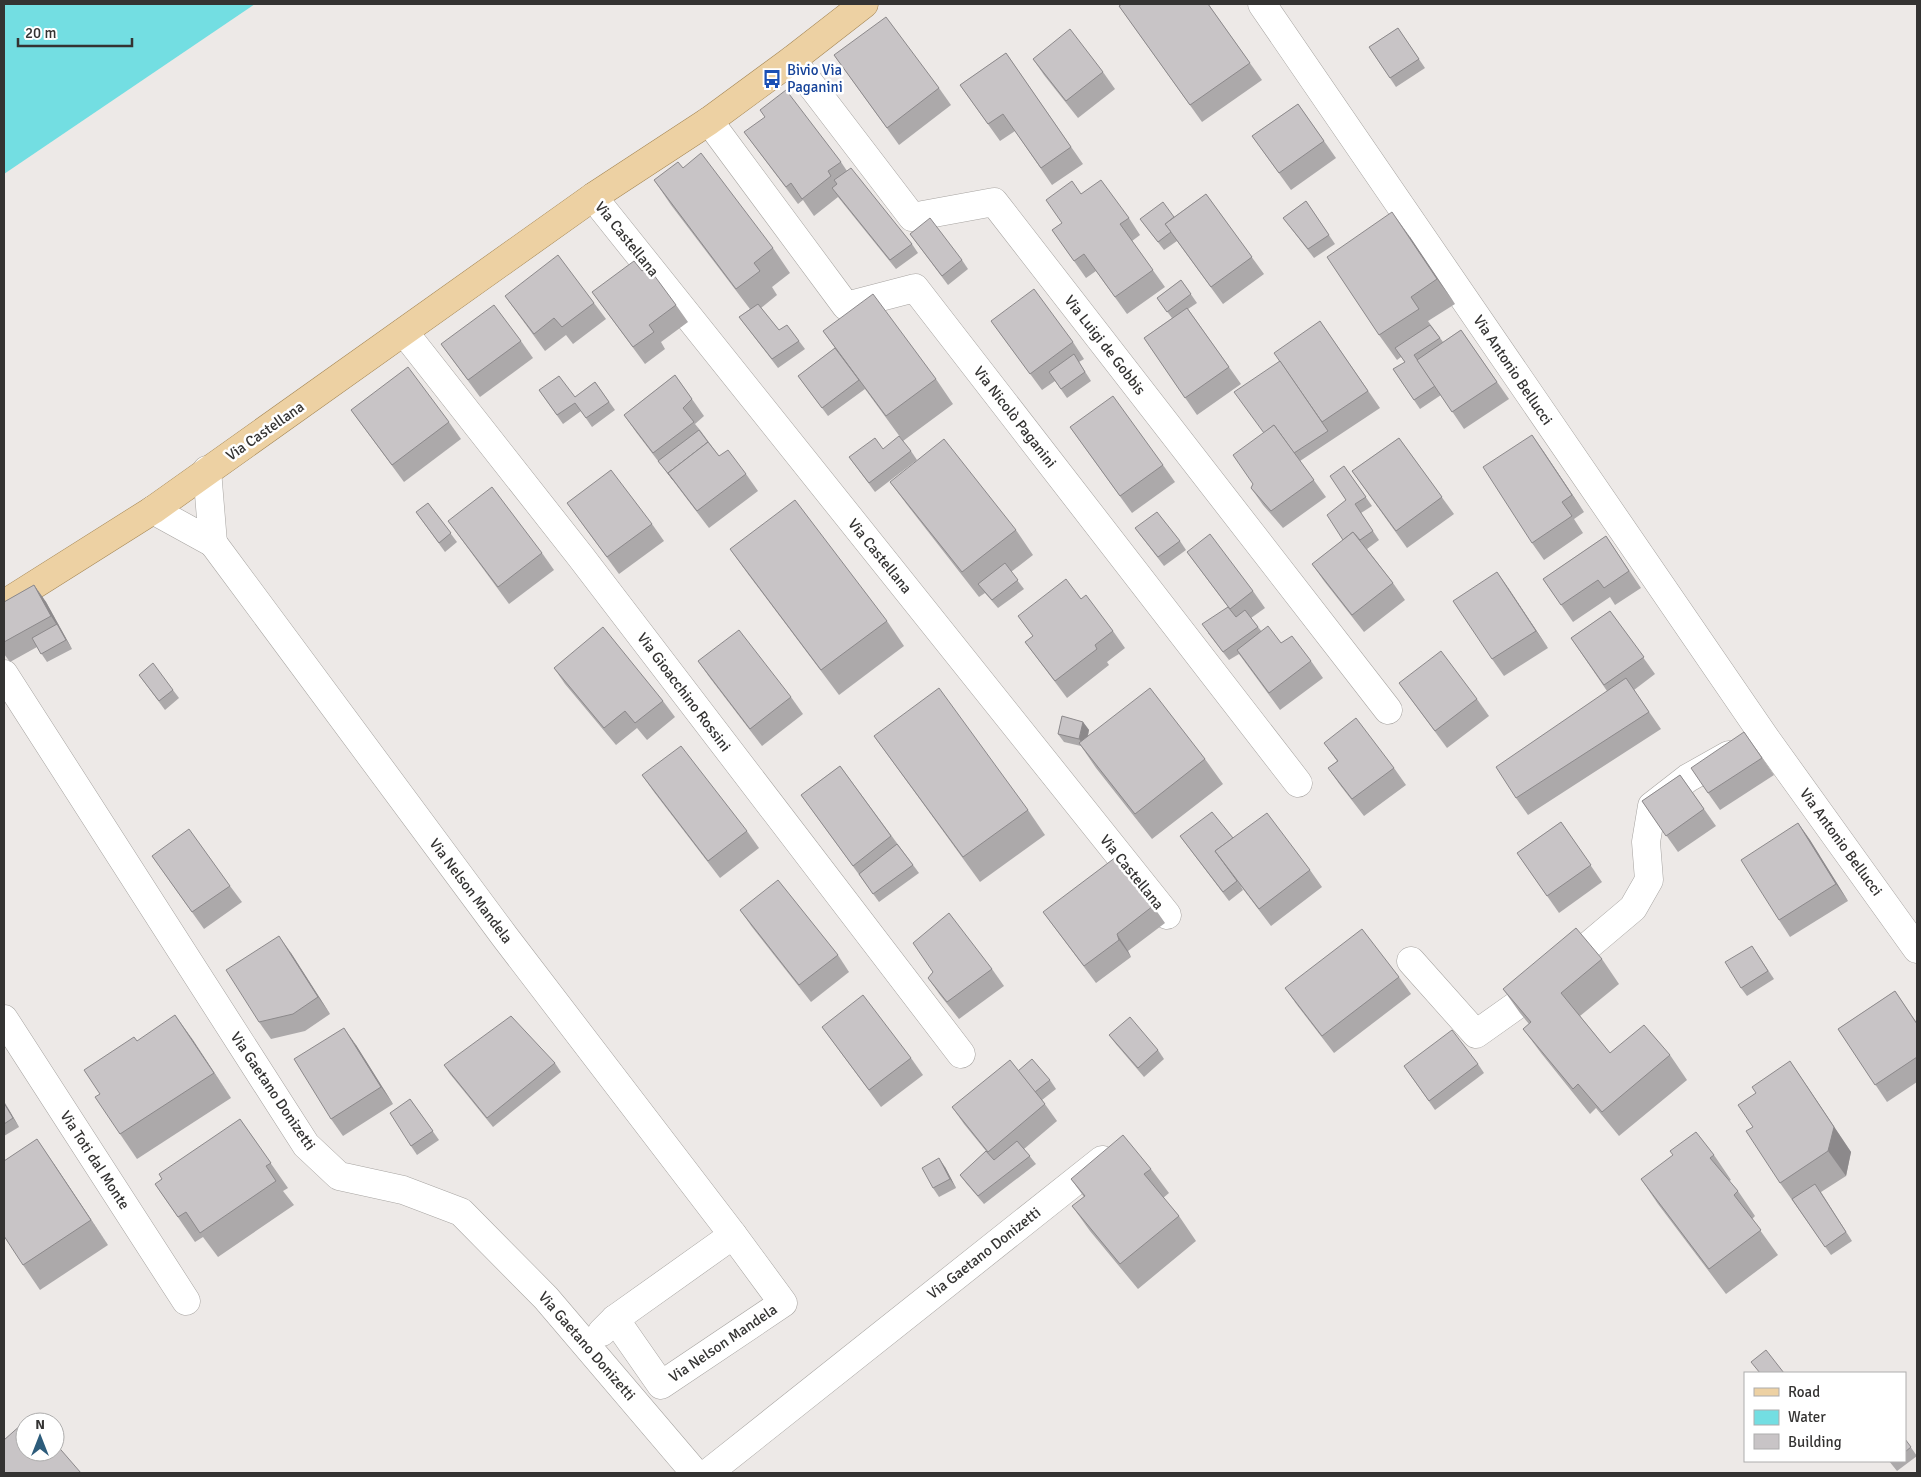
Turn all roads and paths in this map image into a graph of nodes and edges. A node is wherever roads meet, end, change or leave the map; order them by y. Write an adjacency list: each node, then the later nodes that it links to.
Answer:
1 (864, 4): 3 (main road, Via Castellana)
2 (1262, 4): 13 (street, Via Antonio Bellucci)
3 (792, 60): 4 (main road, Via Castellana); 12 (street, Via Luigi de Gobbis)
4 (709, 121): 5 (main road, Via Castellana); 14 (street, Via Nicolò Paganini)
5 (593, 196): 6 (main road, Via Castellana); 15 (street, Via Castellana)
6 (404, 332): 7 (main road, Via Castellana); 19 (street, Via Gioacchino Rossini)
7 (207, 470): 8 (main road, Via Castellana); 9 (street)
8 (153, 510): 9 (street, Via Nelson Mandela); 10 (main road, Via Castellana)
9 (213, 542): 21 (street, Via Nelson Mandela)
10 (4, 604)
11 (4, 674): 24 (street, Via Gaetano Donizetti)
12 (1388, 710)
13 (1764, 736): 16 (street, Via Antonio Bellucci); 17 (street)
14 (1298, 783)
15 (1167, 915)
16 (1917, 949)
17 (1412, 961)
18 (4, 1019): 22 (street, Via Toti dal Monte)
19 (961, 1054)
20 (1119, 1146): 26 (street, Via Gaetano Donizetti)
21 (733, 1235): 23 (street); 23 (street, Via Nelson Mandela)
22 (186, 1301)
23 (615, 1319): 24 (street)
24 (587, 1346): 25 (street, Via Gaetano Donizetti)
25 (694, 1473)
26 (708, 1473)

